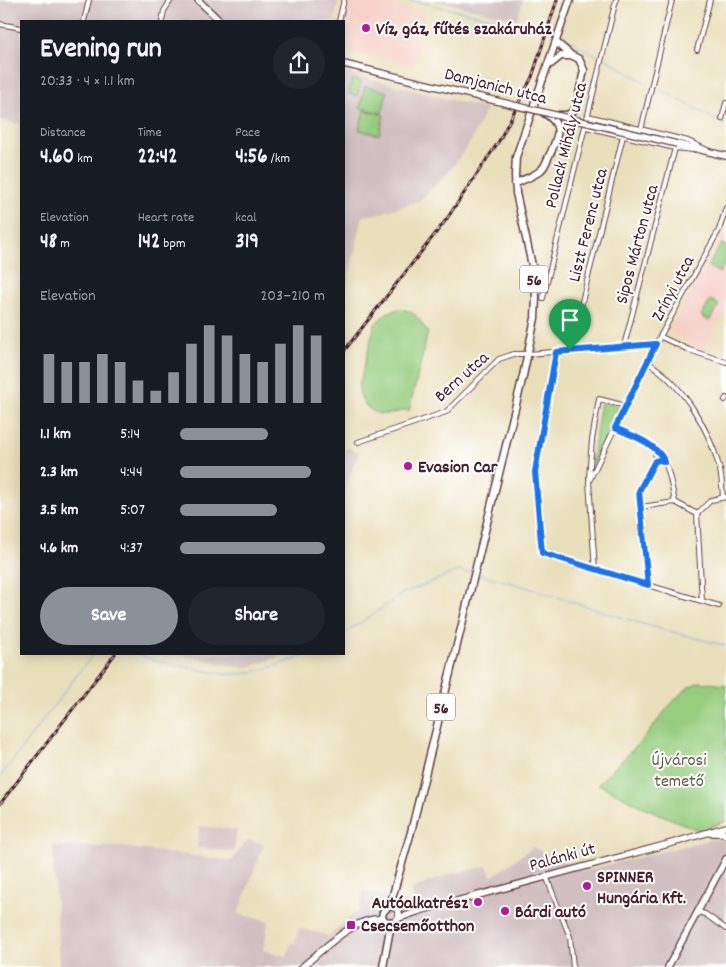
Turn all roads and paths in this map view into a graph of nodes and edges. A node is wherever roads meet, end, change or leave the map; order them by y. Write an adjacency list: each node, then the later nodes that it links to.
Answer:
1 (89, 0): 9 (street)
2 (171, 0): 10 (street)
3 (198, 0): 11 (street)
4 (344, 0): 12 (street)
5 (570, 0): 15 (main road, Pollack Mihály utca / 56)
6 (616, 0): 22 (street, Pollack Mihály utca)
7 (672, 0): 25 (street)
8 (710, 0): 16 (street)
9 (84, 20)
10 (162, 20)
11 (219, 20)
12 (339, 20)
13 (0, 24): 14 (street)
14 (20, 28)
15 (557, 43): 17 (main road); 19 (main road, Pollack Mihály utca / 56)
16 (697, 50)
17 (573, 56): 19 (main road); 21 (main road, bridge)
18 (345, 64): 21 (street, Damjanich utca, bridge)
19 (548, 69): 30 (main road, Pollack Mihály utca / 56)
20 (726, 103): 23 (street)
21 (544, 113): 27 (street, Damjanich utca, bridge); 31 (main road)
22 (588, 116): 24 (street, Pollack Mihály utca); 25 (street, Damjanich utca)
23 (722, 119)
24 (586, 127): 26 (street, Damjanich utca); 35 (street, Pollack Mihály utca)
25 (641, 130): 28 (street, Damjanich utca)
26 (623, 136): 27 (street, Damjanich utca); 39 (street, Liszt Ferenc utca)
27 (676, 146): 28 (street, Damjanich utca); 38 (street, Sipos Márton utca)
28 (711, 152): 29 (street, Damjanich utca)
29 (726, 156)
30 (515, 166): 31 (main road); 32 (main road, Pollack Mihály utca / 56)
31 (532, 174): 32 (main road)
32 (515, 184): 41 (main road, Pollack Mihály utca / 56)
33 (726, 208): 34 (street, Zrínyi utca)
34 (725, 217): 36 (street, Zrínyi utca)
35 (543, 298)
36 (661, 337): 37 (street, Zrínyi utca); 43 (street)
37 (656, 344): 38 (street, Bern utca); 42 (street, Zrínyi utca)
38 (624, 346): 39 (street, Bern utca)
39 (570, 350): 40 (street, Bern utca)
40 (556, 352): 41 (street, Bern utca); 55 (street)
41 (528, 354): 46 (street, Bern utca); 64 (main road, Pollack Mihály utca / 56)
42 (647, 362): 44 (street, Zrínyi utca); 51 (street)
43 (726, 362)
44 (626, 406): 45 (street, Zrínyi utca); 50 (street, Zrínyi utca)
45 (615, 428): 47 (street); 50 (street, Zrínyi utca)
46 (358, 442)
47 (656, 449): 48 (street); 49 (street)
48 (655, 461): 49 (street); 53 (street)
49 (665, 462): 52 (street)
50 (589, 481): 55 (street, Zrínyi utca)
51 (725, 497): 54 (street)
52 (675, 502): 53 (street); 54 (street)
53 (642, 507): 56 (street)
54 (697, 514): 57 (street)
55 (595, 570): 56 (street)
56 (648, 585): 57 (street)
57 (702, 601): 58 (street)
58 (719, 606)
59 (726, 827): 60 (street, Palánki út)
60 (708, 833): 61 (street, Palánki út); 63 (street, Palánki út)
61 (726, 835)
62 (726, 859): 66 (street)
63 (546, 876): 65 (street, Palánki út); 71 (street)
64 (394, 908): 65 (street, Palánki út); 67 (main road, 56); 67 (main road, 56)
65 (423, 910): 67 (street, Palánki út)
66 (698, 912): 68 (street); 72 (street)
67 (389, 919): 69 (street, Palánki út); 70 (main road, 56)
68 (726, 929)
69 (302, 967)
70 (383, 967)
71 (573, 967)
72 (668, 967)

